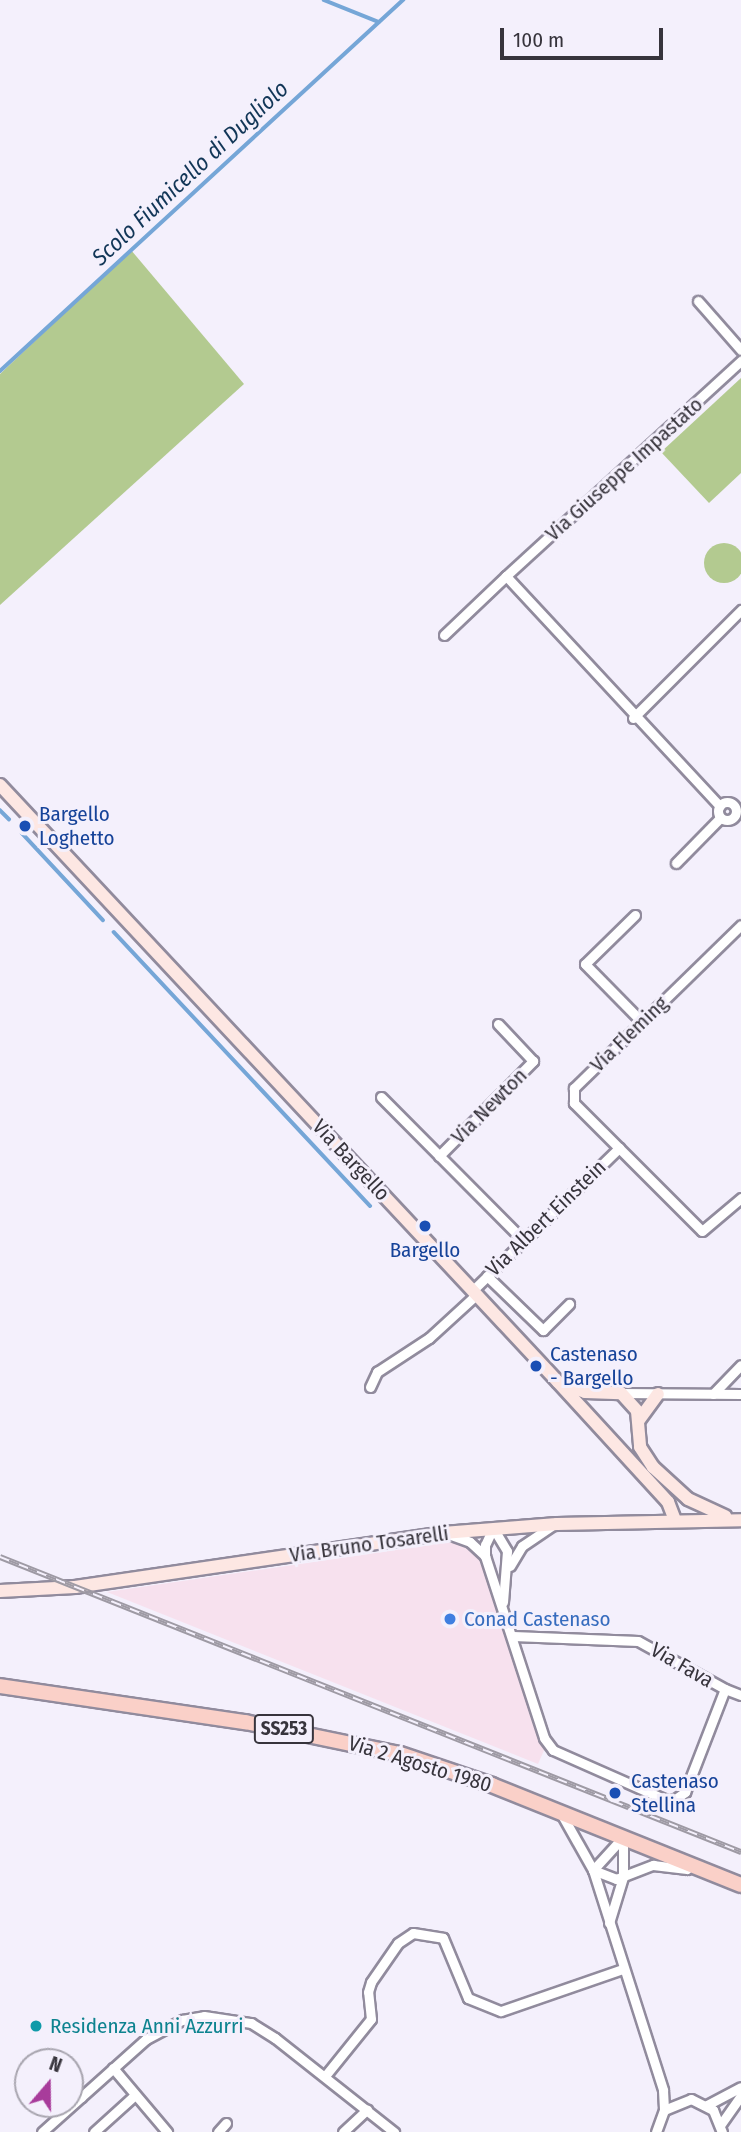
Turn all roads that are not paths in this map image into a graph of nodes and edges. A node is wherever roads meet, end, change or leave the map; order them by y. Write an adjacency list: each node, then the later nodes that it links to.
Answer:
1 (698, 301): 2 (street)
2 (741, 350)
3 (741, 362): 4 (street, Via Giuseppe Impastato)
4 (506, 576): 6 (street, Via Giuseppe Impastato); 7 (street)
5 (741, 610): 7 (street)
6 (444, 635)
7 (633, 718): 9 (street)
8 (0, 785): 23 (street, Via Bargello)
9 (719, 806): 10 (street); 11 (street)
10 (738, 812): 11 (street)
11 (720, 818): 12 (street)
12 (676, 863)
13 (635, 915): 15 (street)
14 (741, 925): 15 (street, Via Fleming)
15 (642, 1022): 18 (street, Via Fleming)
16 (498, 1024): 19 (street, Via Newton)
17 (381, 1097): 19 (street, Via Newton)
18 (619, 1148): 20 (street, Via Albert Einstein); 21 (street, Via Albert Einstein)
19 (439, 1156): 21 (street, Via Newton)
20 (741, 1198)
21 (524, 1241): 22 (street, Via Albert Einstein)
22 (487, 1276): 23 (street, Via Albert Einstein); 24 (street)
23 (475, 1292): 26 (street, Via Bargello); 27 (street, Via Albert Einstein)
24 (569, 1304)
25 (741, 1365): 30 (street)
26 (558, 1382): 28 (street); 34 (street, Via Bargello)
27 (370, 1387)
28 (621, 1393): 29 (street); 32 (street)
29 (658, 1394): 30 (street); 32 (street)
30 (713, 1394): 31 (street)
31 (741, 1394)
32 (639, 1420): 33 (street)
33 (681, 1494): 34 (street); 35 (street)
34 (675, 1520): 35 (street, Via Bruno Tosarelli); 36 (street, Via Bruno Tosarelli)
35 (740, 1520)
36 (557, 1524): 37 (street, Via Bruno Tosarelli); 40 (street, Via Fava)
37 (494, 1528): 38 (street, Via Bruno Tosarelli); 39 (street); 40 (street, Via Fava)
38 (443, 1533): 39 (street); 41 (street, Via Bruno Tosarelli)
39 (485, 1556): 42 (street, Via Fava)
40 (506, 1578): 42 (street, Via Fava)
41 (0, 1591)
42 (503, 1602): 43 (street, Via Fava)
43 (513, 1636): 45 (street, Via Fava); 45 (street, Via Fava)
44 (0, 1686): 47 (main road, Via 2 Agosto 1980 / SS253)
45 (725, 1689): 46 (street)
46 (741, 1695)
47 (559, 1811): 48 (main road, Via 2 Agosto 1980 / SS253); 49 (street)
48 (622, 1837): 49 (street); 50 (main road, Via 2 Agosto 1980 / SS253); 51 (street)
49 (593, 1870): 51 (street); 53 (street)
50 (717, 1876): 51 (street); 52 (main road, Via 2 Agosto 1980 / SS253)
51 (623, 1877): 53 (street)
52 (741, 1885)
53 (608, 1928): 54 (street)
54 (622, 1969): 56 (street); 57 (street)
55 (113, 2068): 56 (street); 59 (street); 60 (street)
56 (326, 2076): 64 (street)
57 (660, 2084): 62 (street); 65 (street)
58 (741, 2087): 63 (street)
59 (84, 2093)
60 (135, 2095): 70 (street); 71 (street)
61 (741, 2095): 68 (street)
62 (682, 2100): 63 (street); 65 (street)
63 (707, 2105): 68 (street)
64 (367, 2110): 73 (street); 74 (street)
65 (664, 2110): 75 (street)
66 (57, 2118): 69 (street)
67 (226, 2123): 72 (street)
68 (721, 2128)
69 (42, 2132)
70 (94, 2132)
71 (167, 2132)
72 (218, 2132)
73 (343, 2132)
74 (394, 2132)
75 (656, 2132)

